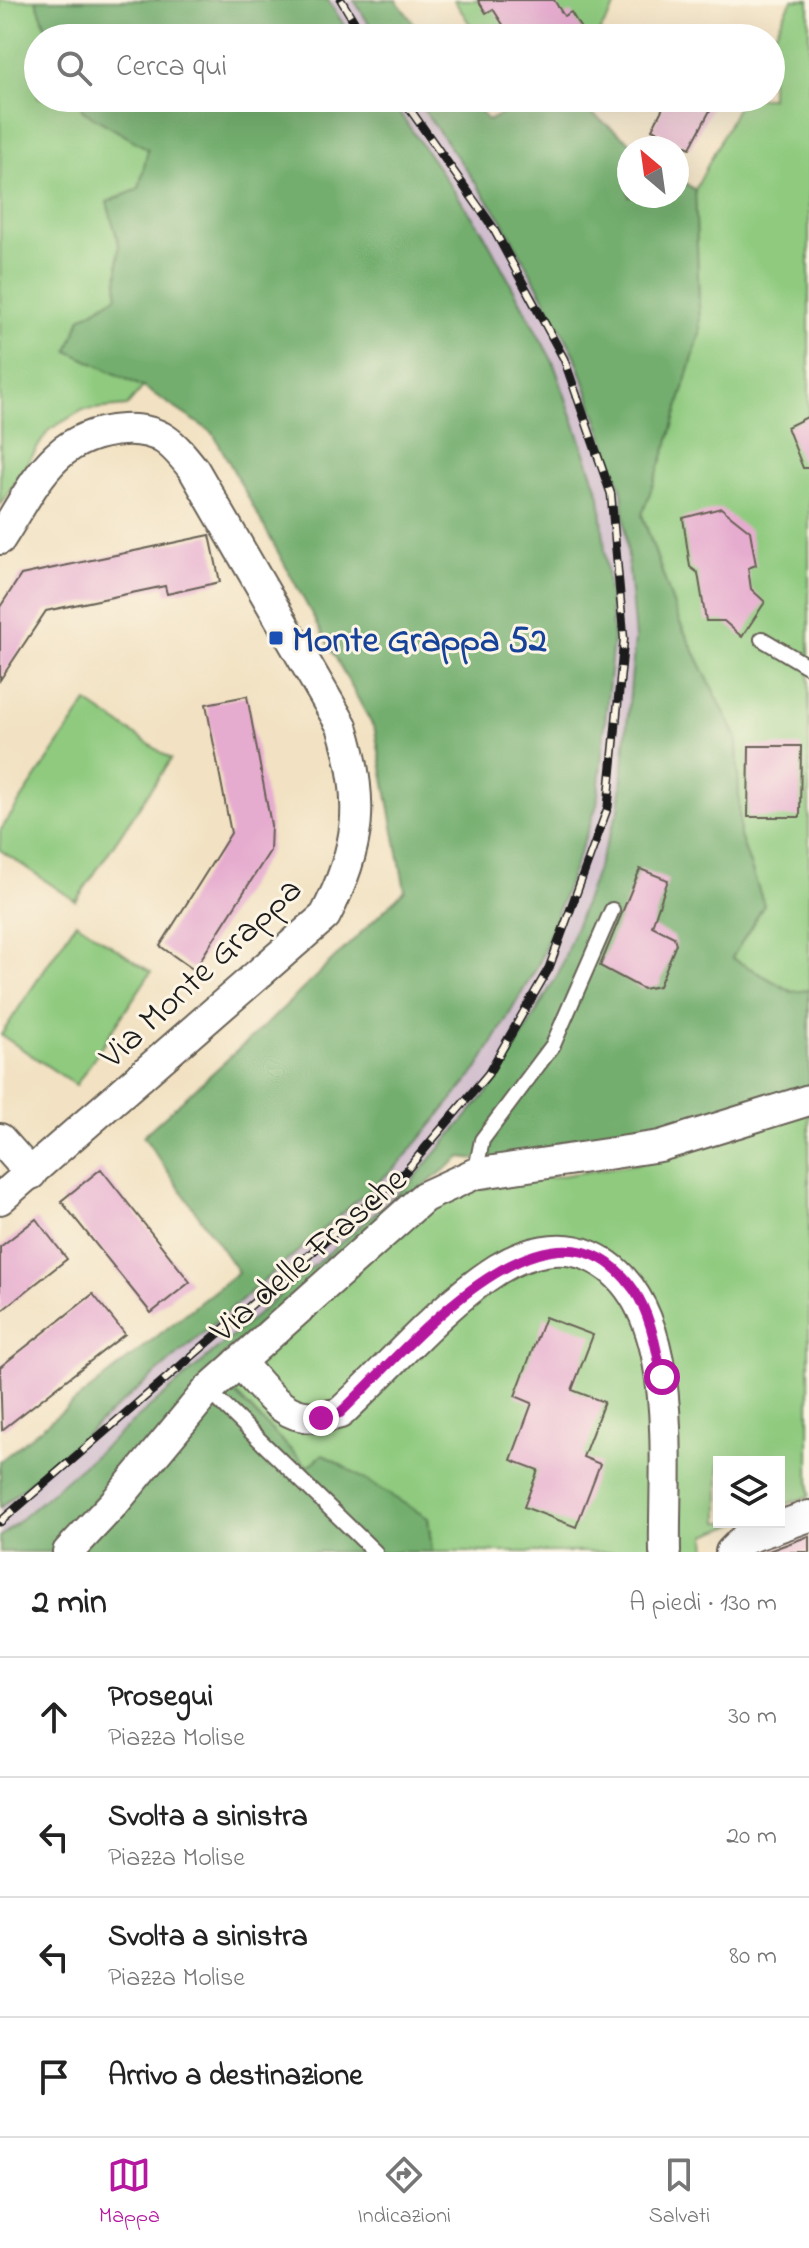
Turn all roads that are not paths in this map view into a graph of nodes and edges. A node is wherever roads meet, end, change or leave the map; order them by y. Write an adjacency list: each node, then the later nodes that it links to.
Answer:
1 (0, 539): 7 (street, Via Monte Grappa)
2 (762, 639): 3 (lane)
3 (809, 667)
4 (612, 910): 8 (lane)
5 (809, 1100): 8 (street, Via delle Frasche)
6 (0, 1139): 7 (street)
7 (31, 1174): 9 (street, Via Monte Grappa)
8 (474, 1174): 10 (street, Via delle Frasche)
9 (0, 1199)
10 (239, 1362): 11 (street, Via delle Frasche); 15 (street)
11 (208, 1390): 13 (street, Via delle Frasche); 14 (lane)
12 (809, 1516): 16 (street)
13 (68, 1552)
14 (375, 1552)
15 (665, 1552)
16 (731, 1552)

